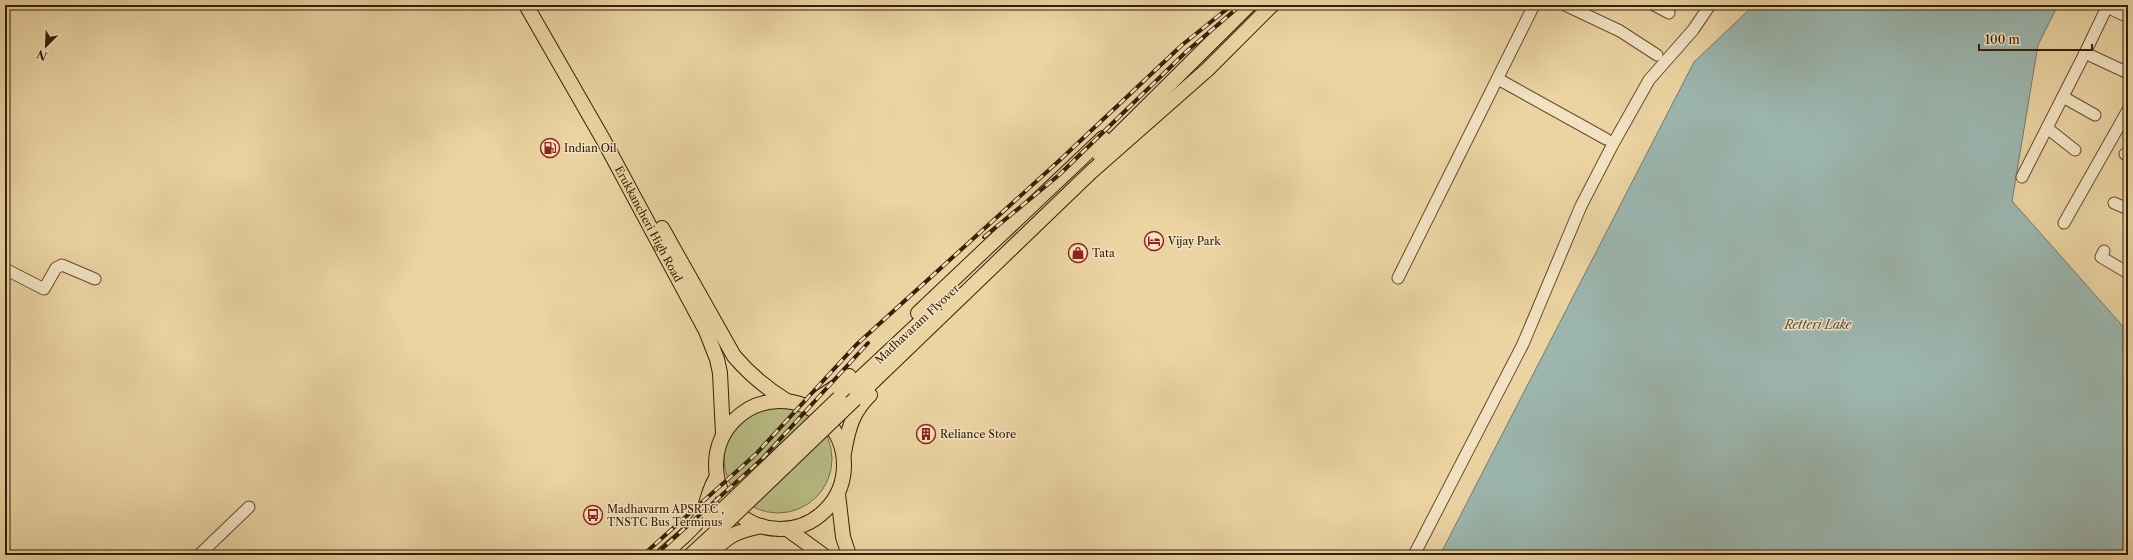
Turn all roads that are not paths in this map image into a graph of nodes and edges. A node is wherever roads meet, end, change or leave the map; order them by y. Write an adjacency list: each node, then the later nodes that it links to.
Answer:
1 (526, 5): 34 (main road, Erukkancheri High Road)
2 (535, 5): 33 (main road)
3 (1249, 5): 16 (main road, Madhavaram Flyover)
4 (1272, 5): 19 (main road)
5 (1534, 5): 15 (street)
6 (1654, 5): 10 (street)
7 (1710, 5): 51 (street)
8 (1571, 6): 13 (street)
9 (2107, 6): 11 (street); 12 (street)
10 (1669, 13)
11 (2128, 17)
12 (2085, 53): 14 (street); 17 (street)
13 (1657, 55)
14 (2128, 73)
15 (1498, 79): 22 (street); 31 (street)
16 (1160, 94): 19 (main road, Madhavaram Flyover); 36 (main road)
17 (2063, 97): 20 (street); 21 (street)
18 (2128, 110): 27 (street)
19 (1155, 111): 38 (main road); 46 (main road, Madhavaram Flyover, bridge); 47 (main road, Madhavaram Flyover, bridge)
20 (2095, 115)
21 (2047, 128): 23 (street); 24 (street)
22 (1606, 139)
23 (2075, 150)
24 (2022, 176)
25 (2114, 203): 26 (street)
26 (2128, 209)
27 (2064, 223)
28 (2104, 251): 30 (street)
29 (5, 269): 32 (street)
30 (2128, 273)
31 (1398, 278)
32 (95, 279)
33 (741, 364): 34 (main road); 35 (main road)
34 (720, 373): 37 (main road, Erukkancheri High Road)
35 (787, 402): 36 (main road); 37 (main road)
36 (807, 406): 38 (main road)
37 (723, 434): 39 (main road)
38 (844, 453): 40 (main road)
39 (717, 477): 42 (main road); 45 (main road)
40 (838, 494): 43 (main road); 50 (main road)
41 (250, 507): 44 (street)
42 (762, 526): 43 (main road); 48 (main road)
43 (787, 529): 49 (main road)
44 (199, 555)
45 (663, 555)
46 (675, 555)
47 (691, 555)
48 (709, 555)
49 (823, 555)
50 (849, 555)
51 (1414, 555)

